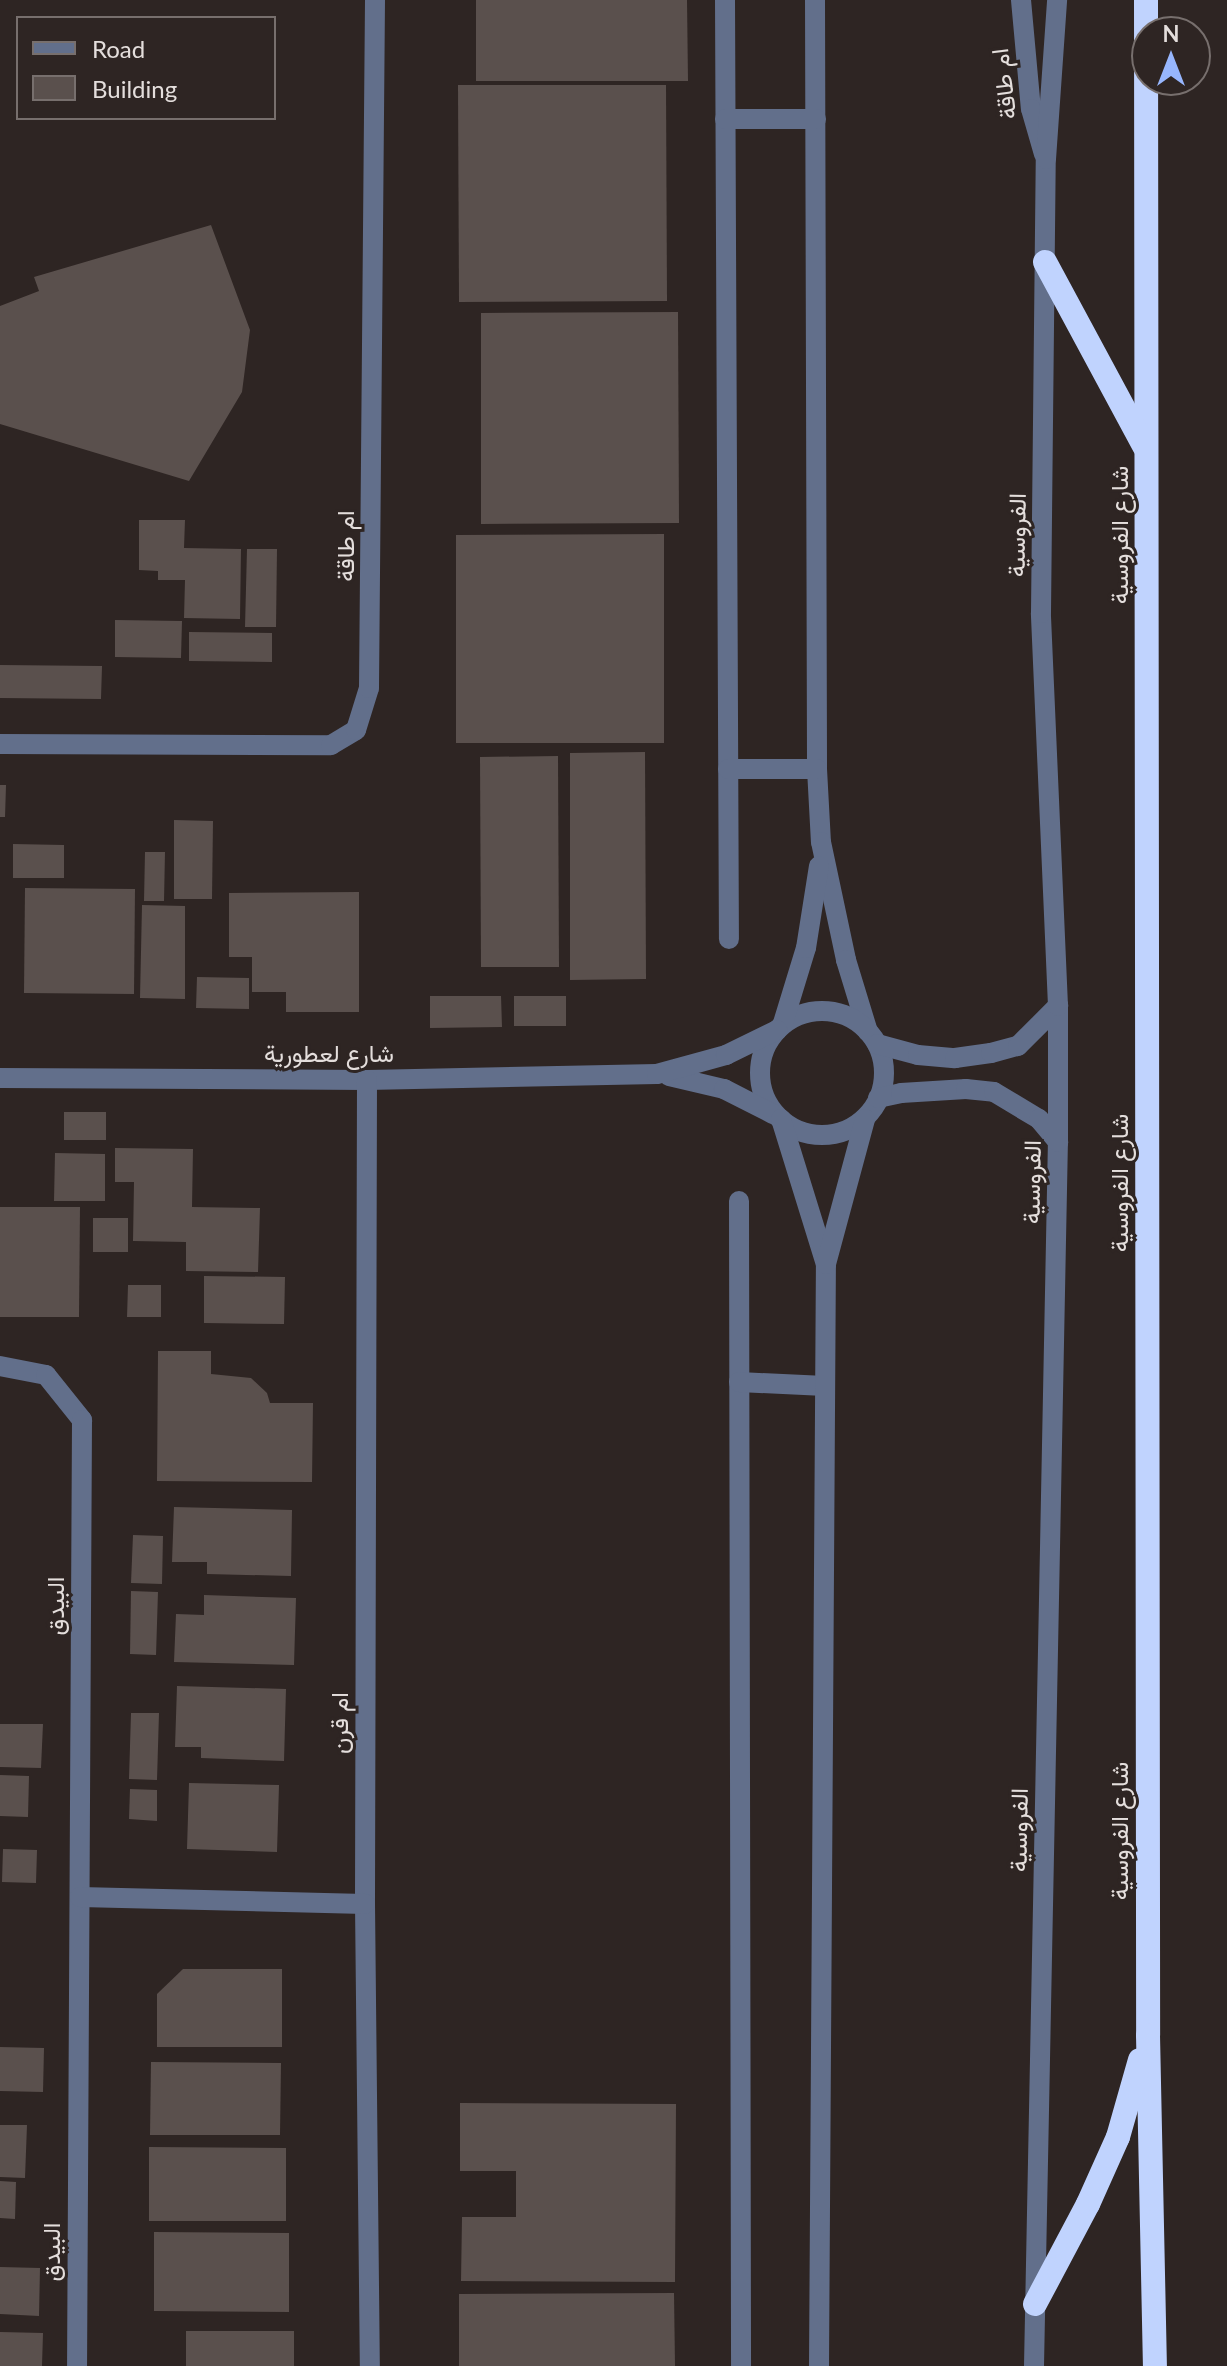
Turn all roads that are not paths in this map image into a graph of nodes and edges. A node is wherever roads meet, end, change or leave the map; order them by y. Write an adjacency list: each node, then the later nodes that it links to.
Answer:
1 (375, 0): 12 (street, ام طاقة)
2 (725, 0): 7 (street)
3 (815, 0): 8 (street)
4 (1021, 0): 9 (street, ام طاقة)
5 (1057, 0): 9 (street, الفروسية)
6 (1146, 0): 11 (highway, شارع الفروسية)
7 (725, 119): 8 (street); 13 (street)
8 (816, 119): 14 (street)
9 (1046, 159): 10 (street, الفروسية)
10 (1045, 262): 11 (highway); 17 (street, الفروسية)
11 (1146, 450): 34 (highway, شارع الفروسية)
12 (0, 744)
13 (728, 769): 14 (street); 16 (street)
14 (817, 769): 15 (street)
15 (821, 842): 18 (street); 19 (street)
16 (729, 939)
17 (1058, 1006): 19 (street); 26 (street, الفروسية)
18 (780, 1026): 19 (street); 20 (street, شارع لعطورية); 24 (street)
19 (873, 1038): 23 (street)
20 (657, 1074): 22 (street, شارع لعطورية); 24 (street, شارع لعطورية)
21 (0, 1078): 22 (street, شارع لعطورية)
22 (367, 1080): 33 (street, ام قرن)
23 (878, 1098): 25 (street); 26 (street)
24 (779, 1118): 25 (street); 28 (street)
25 (865, 1119): 28 (street)
26 (1058, 1142): 35 (street, الفروسية)
27 (739, 1201): 30 (street)
28 (826, 1264): 31 (street)
29 (0, 1366): 32 (street, البيدق)
30 (739, 1382): 31 (street); 38 (street)
31 (825, 1386): 39 (street)
32 (80, 1897): 33 (street); 36 (street, البيدق)
33 (365, 1904): 37 (street, ام قرن)
34 (1148, 2035): 35 (highway); 41 (highway, شارع الفروسية)
35 (1035, 2304): 40 (street, الفروسية)
36 (77, 2366)
37 (370, 2366)
38 (741, 2366)
39 (819, 2366)
40 (1034, 2366)
41 (1155, 2366)

